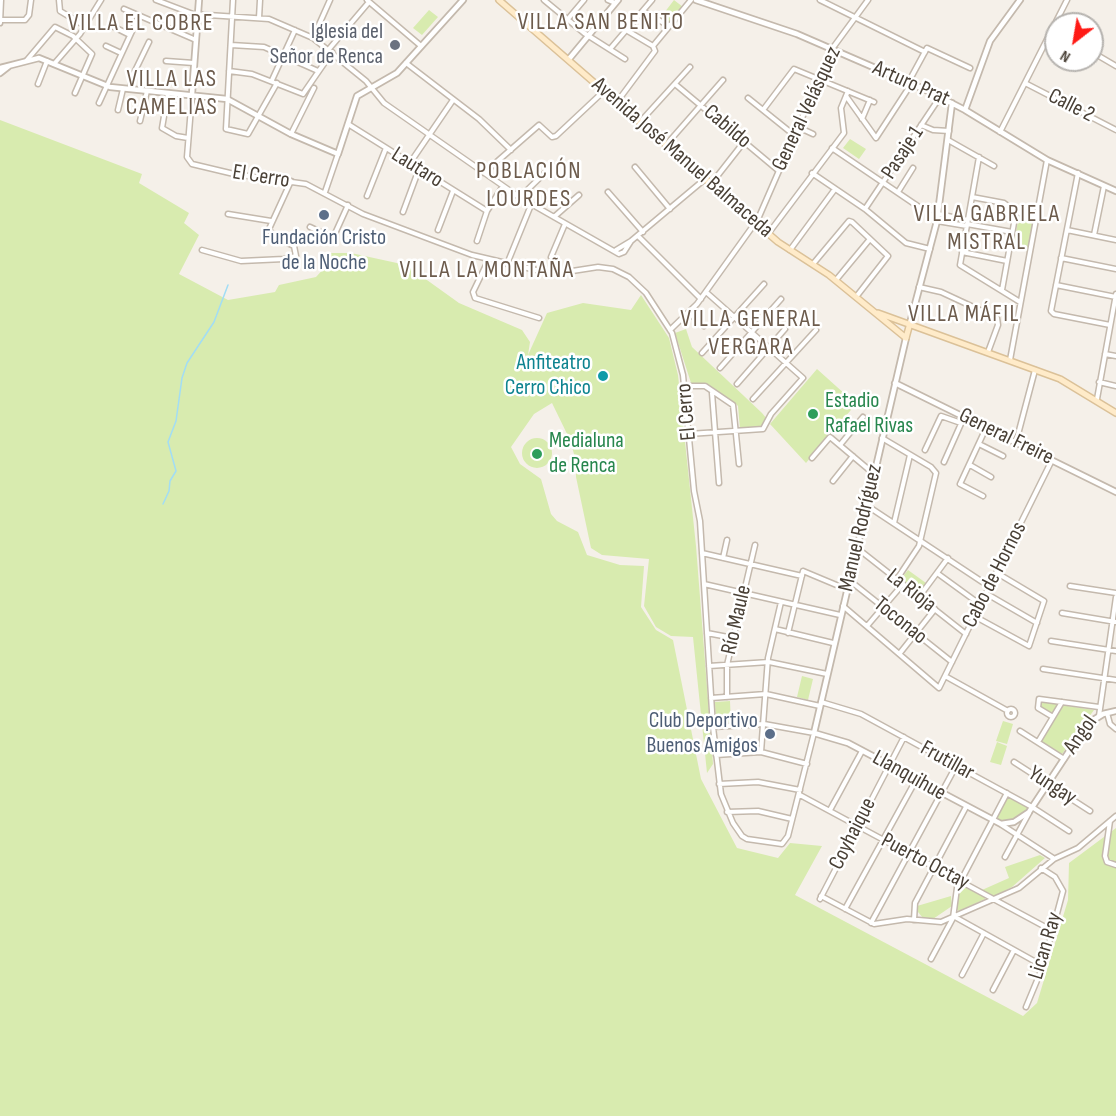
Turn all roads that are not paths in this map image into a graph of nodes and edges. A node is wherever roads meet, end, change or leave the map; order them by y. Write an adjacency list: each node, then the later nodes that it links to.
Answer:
1 (2, 0): 32 (street)
2 (31, 0): 32 (street)
3 (59, 0): 33 (street)
4 (101, 0): 33 (street)
5 (156, 0): 26 (street)
6 (199, 0): 26 (street)
7 (233, 0): 28 (street)
8 (260, 0): 29 (street)
9 (330, 0): 40 (street)
10 (463, 0): 46 (street)
11 (499, 0): 55 (main road, Avenida José Manuel Balmaceda)
12 (544, 0): 22 (street)
13 (584, 0): 31 (street)
14 (608, 0): 23 (street)
15 (652, 0): 25 (street)
16 (691, 0): 34 (street)
17 (696, 0): 50 (street, Arturo Prat)
18 (820, 0): 30 (street)
19 (868, 0): 30 (street, General Velásquez)
20 (1020, 0): 100 (street)
21 (368, 1): 46 (street); 51 (street)
22 (550, 2): 31 (street)
23 (616, 2): 39 (street)
24 (124, 9): 27 (street)
25 (642, 12): 34 (street); 37 (street)
26 (198, 14): 28 (street); 42 (street)
27 (139, 16): 38 (street); 42 (street)
28 (232, 16): 29 (street); 44 (street)
29 (260, 18): 36 (street)
30 (854, 19): 50 (street, General Velásquez); 52 (street)
31 (567, 20): 39 (street)
32 (0, 21)
33 (85, 26): 41 (street)
34 (669, 26): 47 (street)
35 (114, 27): 38 (street)
36 (295, 30): 40 (street); 54 (street)
37 (626, 30): 47 (street); 49 (street)
38 (130, 34): 53 (street)
39 (588, 36): 49 (street); 55 (street)
40 (313, 38): 51 (street)
41 (76, 39): 57 (street); 62 (street); 70 (street)
42 (196, 40): 60 (street)
43 (149, 42): 82 (street)
44 (231, 45): 54 (street); 67 (street)
45 (106, 46): 53 (street)
46 (421, 46): 61 (street)
47 (653, 46): 94 (street)
48 (1044, 48): 75 (street)
49 (610, 49): 56 (street)
50 (832, 49): 71 (street, General Velásquez); 74 (street, Arturo Prat)
51 (331, 51): 68 (street); 79 (street)
52 (925, 52): 66 (street); 74 (street)
53 (121, 53): 78 (street)
54 (284, 56): 68 (street); 73 (street)
55 (569, 59): 83 (main road, Avenida José Manuel Balmaceda)
56 (625, 59)
57 (27, 60): 59 (street); 63 (street)
58 (166, 61): 60 (street)
59 (48, 62): 62 (street); 76 (street)
60 (194, 63): 88 (street)
61 (406, 63): 79 (street); 93 (street)
62 (54, 64): 70 (street)
63 (11, 65): 65 (street); 69 (street)
64 (690, 67): 77 (street)
65 (0, 68)
66 (970, 69)
67 (229, 71): 73 (street); 92 (street)
68 (318, 71): 73 (street)
69 (0, 73)
70 (82, 76): 78 (street); 87 (street)
71 (819, 78): 85 (street); 99 (street); 107 (street, General Velásquez)
72 (723, 80): 97 (street)
73 (275, 82): 101 (street)
74 (908, 83): 90 (street, Arturo Prat); 102 (street)
75 (1025, 83): 108 (street, Calle 2); 110 (street)
76 (38, 84)
77 (675, 84): 97 (street, Cabildo); 104 (street)
78 (105, 86): 81 (street); 95 (street)
79 (371, 87): 105 (street); 113 (street)
80 (314, 88): 111 (street)
81 (123, 89): 82 (street); 98 (street)
82 (129, 89): 84 (street)
83 (604, 90): 94 (main road, Avenida José Manuel Balmaceda); 121 (street)
84 (147, 91): 86 (street); 103 (street)
85 (848, 91): 89 (street); 102 (street)
86 (168, 92): 88 (street); 115 (street)
87 (75, 93)
88 (192, 94): 92 (street); 115 (street)
89 (846, 96): 102 (street); 120 (street)
90 (940, 97): 96 (street, Arturo Prat); 106 (street, Pasaje 1)
91 (748, 98): 99 (street)
92 (227, 99): 101 (street); 101 (street)
93 (453, 100): 113 (street); 121 (street)
94 (617, 102): 104 (main road, Avenida José Manuel Balmaceda)
95 (99, 103)
96 (952, 103): 100 (street, Arturo Prat); 109 (street, Manuel Rodríguez)
97 (701, 106): 117 (street, Cabildo); 118 (street)
98 (118, 110)
99 (763, 110): 114 (street)
100 (965, 110): 110 (street, Arturo Prat)
101 (258, 117): 111 (street)
102 (862, 120)
103 (140, 121)
104 (640, 122): 118 (main road, Avenida José Manuel Balmaceda)
105 (347, 124): 119 (street, Lautaro); 122 (street)
106 (921, 125): 109 (street); 137 (street, Pasaje 1)
107 (798, 127): 112 (street); 114 (street, General Velásquez)
108 (1116, 130)
109 (949, 131): 116 (street, Manuel Rodríguez)
110 (1000, 132): 124 (street, Arturo Prat)
111 (291, 134): 122 (street)
112 (813, 134)
113 (429, 135): 125 (street); 132 (street)
114 (794, 135): 131 (street, General Velásquez)
115 (188, 138): 136 (street, El Cerro)
116 (948, 140): 123 (street); 158 (street, Manuel Rodríguez)
117 (744, 142): 131 (street, Cabildo); 138 (street)
118 (666, 145): 135 (main road, Avenida José Manuel Balmaceda)
119 (386, 148): 125 (street, Lautaro); 148 (street)
120 (832, 148): 133 (street); 137 (street)
121 (511, 150): 132 (street)
122 (338, 154): 144 (street)
123 (979, 157): 128 (street); 150 (street)
124 (1047, 160): 134 (street, Arturo Prat); 160 (street)
125 (410, 163): 130 (street, Lautaro)
126 (552, 166): 149 (street)
127 (635, 166): 153 (street)
128 (994, 166)
129 (914, 168): 146 (street)
130 (419, 169): 142 (street, Lautaro); 156 (street)
131 (779, 171): 164 (street, General Velásquez)
132 (484, 173): 140 (street)
133 (812, 173): 141 (street); 172 (street)
134 (1078, 173): 139 (street, Arturo Prat); 169 (street)
135 (705, 179): 138 (main road, Avenida José Manuel Balmaceda); 153 (street)
136 (291, 181): 144 (street, El Cerro); 163 (street)
137 (883, 182): 146 (street); 154 (street, Pasaje 1)
138 (711, 184): 164 (main road, Avenida José Manuel Balmaceda)
139 (1105, 185): 143 (street, Arturo Prat); 174 (street)
140 (502, 186): 149 (street); 155 (street)
141 (835, 189): 154 (street); 180 (street)
142 (453, 190): 155 (street, Lautaro); 168 (street)
143 (1116, 191)
144 (325, 192): 152 (street, El Cerro)
145 (608, 192): 170 (street)
146 (898, 192): 158 (street)
147 (579, 195): 161 (street)
148 (367, 196)
149 (519, 197): 151 (street)
150 (972, 197): 157 (street); 165 (street)
151 (531, 205): 161 (street); 186 (street)
152 (348, 206): 167 (street); 184 (street, El Cerro)
153 (670, 208): 170 (street)
154 (865, 209): 178 (street)
155 (486, 211): 177 (street)
156 (403, 212)
157 (1016, 212): 160 (street); 171 (street)
158 (938, 213): 162 (street, Manuel Rodríguez); 165 (street)
159 (228, 214): 163 (street)
160 (1037, 217): 199 (street)
161 (554, 218): 166 (street)
162 (937, 220): 165 (street); 178 (street, Manuel Rodríguez)
163 (271, 221): 179 (street)
164 (755, 223): 172 (main road, Avenida José Manuel Balmaceda); 194 (street, General Velásquez)
165 (967, 223): 171 (street); 181 (street)
166 (565, 224): 173 (street); 182 (street)
167 (310, 227)
168 (438, 230)
169 (1066, 230): 174 (street); 183 (street)
170 (643, 232): 173 (street)
171 (1012, 232): 185 (street)
172 (768, 234): 180 (main road, Avenida José Manuel Balmaceda)
173 (638, 236): 197 (street)
174 (1094, 236): 176 (street)
175 (870, 239): 187 (street); 189 (street); 196 (street)
176 (1116, 240)
177 (477, 241)
178 (930, 249): 192 (street, Manuel Rodríguez)
179 (202, 250)
180 (790, 250): 187 (main road, Avenida José Manuel Balmaceda)
181 (962, 252): 185 (street); 193 (street)
182 (551, 257)
183 (1061, 258): 188 (street); 191 (street)
184 (489, 260): 186 (street, El Cerro); 204 (street)
185 (1007, 261): 193 (street)
186 (507, 264): 209 (street, El Cerro)
187 (813, 264): 189 (main road, Avenida José Manuel Balmaceda)
188 (1116, 269)
189 (836, 280): 196 (main road, Avenida José Manuel Balmaceda)
190 (764, 284): 203 (street)
191 (1056, 285): 195 (street); 206 (street)
192 (919, 287): 205 (street, Manuel Rodríguez); 214 (street)
193 (1002, 290): 199 (street)
194 (706, 292): 197 (street, General Velásquez); 203 (street)
195 (1116, 296): 200 (street)
196 (856, 297): 201 (main road, Avenida José Manuel Balmaceda)
197 (701, 299): 202 (street, General Velásquez)
198 (781, 299): 211 (street)
199 (1020, 302): 218 (street)
200 (1115, 308): 206 (street)
201 (871, 309): 205 (main road, Avenida José Manuel Balmaceda); 212 (main road, Avenida José Manuel Balmaceda)
202 (689, 313): 207 (street); 209 (street, General Velásquez)
203 (734, 317): 211 (street); 215 (street)
204 (539, 318)
205 (909, 323): 212 (main road, Manuel Rodríguez); 214 (main road, Avenida José Manuel Balmaceda)
206 (1110, 325): 216 (street)
207 (704, 326)
208 (785, 329): 213 (street)
209 (670, 330): 225 (street, El Cerro)
210 (816, 330): 219 (street)
211 (752, 332): 213 (street); 220 (street)
212 (906, 338): 223 (street, Manuel Rodríguez)
213 (769, 347): 219 (street); 224 (street)
214 (988, 352): 218 (main road, Avenida José Manuel Balmaceda)
215 (702, 353)
216 (1105, 354): 217 (street); 222 (street)
217 (1116, 356)
218 (1010, 360): 221 (main road, Avenida José Manuel Balmaceda)
219 (786, 363): 228 (street); 235 (street)
220 (720, 368)
221 (1035, 369): 229 (main road, Avenida José Manuel Balmaceda); 239 (street)
222 (1099, 382): 226 (street); 229 (street)
223 (895, 383): 232 (street, General Freire); 238 (street, Manuel Rodríguez)
224 (737, 384)
225 (685, 386): 227 (street); 237 (street, El Cerro)
226 (1116, 386)
227 (712, 393): 235 (street); 236 (street)
228 (753, 399)
229 (1096, 399): 230 (main road, Avenida José Manuel Balmaceda)
230 (1116, 413)
231 (863, 417): 241 (street)
232 (964, 417): 233 (street); 234 (street, General Freire)
233 (961, 423): 242 (street); 248 (street)
234 (986, 428): 239 (street, General Freire); 240 (street)
235 (736, 431): 236 (street); 249 (street)
236 (715, 432): 237 (street); 254 (street)
237 (689, 434): 263 (street, El Cerro)
238 (882, 438): 243 (street); 251 (street, Manuel Rodríguez)
239 (1016, 442): 247 (street, General Freire)
240 (980, 444): 245 (street); 250 (street)
241 (840, 445): 244 (street); 246 (street)
242 (925, 450)
243 (910, 455): 258 (street); 260 (street)
244 (853, 456): 251 (street); 253 (street)
245 (1003, 456)
246 (812, 458)
247 (1052, 460): 255 (street, General Freire); 268 (street, Cabo de Hornos)
248 (944, 462)
249 (738, 464)
250 (970, 465): 252 (street); 256 (street)
251 (874, 474): 257 (street, Manuel Rodríguez)
252 (991, 477)
253 (833, 481)
254 (719, 483)
255 (1116, 492)
256 (983, 496)
257 (866, 505): 258 (street); 262 (street, Manuel Rodríguez)
258 (894, 523): 260 (street)
259 (727, 540): 264 (street)
260 (921, 540): 265 (street); 271 (street)
261 (755, 545): 266 (street, Río Maule)
262 (856, 547): 270 (street, Manuel Rodríguez); 271 (street, La Rioja)
263 (702, 553): 264 (street); 272 (street, El Cerro)
264 (723, 558): 266 (street)
265 (948, 558): 267 (street); 275 (street)
266 (750, 564): 269 (street); 277 (street, Río Maule)
267 (937, 573): 280 (street); 283 (street)
268 (997, 573): 275 (street, Cabo de Hornos); 292 (street)
269 (802, 576): 276 (street); 284 (street)
270 (849, 579): 276 (street, Manuel Rodríguez); 286 (street, Toconao)
271 (897, 579): 273 (street, La Rioja)
272 (704, 584): 277 (street); 295 (street, El Cerro)
273 (903, 584): 280 (street, La Rioja); 286 (street)
274 (1070, 586): 278 (street)
275 (990, 587): 279 (street, Cabo de Hornos)
276 (846, 589): 285 (street, Manuel Rodríguez)
277 (744, 593): 282 (street); 299 (street, Río Maule)
278 (1116, 593)
279 (987, 594): 283 (street, Cabo de Hornos); 292 (street)
280 (919, 597): 287 (street, La Rioja)
281 (1116, 597): 291 (street, Angol)
282 (781, 602): 284 (street); 294 (street)
283 (981, 604): 290 (street, Cabo de Hornos)
284 (795, 605): 289 (street); 296 (street)
285 (842, 605): 289 (street, Manuel Rodríguez); 293 (street)
286 (883, 607): 293 (street); 297 (street, Toconao)
287 (934, 609): 297 (street); 298 (street, La Rioja)
288 (1062, 613): 291 (street)
289 (840, 615): 301 (street, Manuel Rodríguez)
290 (974, 616): 292 (street); 298 (street, Cabo de Hornos)
291 (1114, 621): 302 (street, Angol)
292 (1037, 623)
293 (867, 626): 304 (street)
294 (774, 630): 296 (street); 305 (street)
295 (707, 633): 299 (street); 308 (street, El Cerro)
296 (788, 633): 301 (street)
297 (916, 633): 304 (street); 306 (street, Toconao)
298 (966, 634): 306 (street, Cabo de Hornos)
299 (733, 638): 307 (street, Río Maule)
300 (1051, 641): 302 (street)
301 (833, 643): 310 (street, Manuel Rodríguez)
302 (1108, 650): 303 (street); 312 (street, Angol)
303 (1116, 651)
304 (899, 654): 311 (street, Cabo de Hornos)
305 (769, 662): 307 (street); 310 (street); 314 (street)
306 (952, 662): 311 (street, Cabo de Hornos)
307 (727, 665): 308 (street); 315 (street, Río Maule)
308 (709, 666): 316 (street, El Cerro)
309 (1043, 669): 312 (street)
310 (826, 674): 318 (street, Manuel Rodríguez)
311 (945, 676): 320 (street)
312 (1103, 678): 313 (street); 319 (street, Angol)
313 (1116, 680)
314 (766, 694): 315 (street, Frutillar); 318 (street, Frutillar); 325 (street)
315 (727, 697): 316 (street, Frutillar)
316 (711, 698): 326 (street, El Cerro)
317 (1062, 702): 319 (street); 324 (street); 324 (street)
318 (820, 704): 329 (street, Manuel Rodríguez); 330 (street, Frutillar)
319 (1099, 707): 323 (street, Angol)
320 (1008, 711)
321 (1116, 711): 322 (street)
322 (1107, 712): 323 (street); 327 (street)
323 (1099, 716): 335 (street, Angol)
324 (1053, 717): 331 (street)
325 (764, 724): 326 (street); 329 (street); 333 (street)
326 (713, 727): 334 (street, El Cerro)
327 (1116, 729)
328 (1020, 731): 331 (street)
329 (814, 733): 332 (street, Llanquihue); 337 (street, Manuel Rodríguez)
330 (904, 738): 338 (street, Coyhaique); 339 (street, Frutillar)
331 (1038, 742): 335 (street)
332 (862, 751): 338 (street, Llanquihue); 348 (street)
333 (761, 752): 334 (street); 337 (street)
334 (716, 755): 342 (street, El Cerro)
335 (1064, 759): 341 (street, Angol)
336 (1014, 762): 341 (street, Yungay)
337 (807, 764): 343 (street, Manuel Rodríguez)
338 (889, 765): 340 (street, Llanquihue); 356 (street, Coyhaique)
339 (956, 766): 344 (street); 345 (street, Frutillar)
340 (916, 780): 344 (street, Llanquihue); 359 (street)
341 (1048, 783): 347 (street, Angol); 349 (street, Yungay)
342 (719, 784): 343 (street, Puerto Octay); 350 (street, El Cerro)
343 (800, 792): 348 (street, Puerto Octay); 352 (street, Manuel Rodríguez)
344 (941, 793): 346 (street, Llanquihue); 361 (street)
345 (1007, 793): 347 (street, Frutillar); 353 (street)
346 (966, 807): 353 (street, Llanquihue); 365 (street)
347 (1031, 809): 355 (street); 357 (street, Frutillar); 358 (street, Angol)
348 (830, 810): 356 (street, Puerto Octay)
349 (1090, 811)
350 (727, 812): 352 (street); 360 (street, El Cerro)
351 (1116, 816): 354 (street)
352 (792, 819): 360 (street, Manuel Rodríguez)
353 (992, 821): 355 (street, Llanquihue); 367 (street)
354 (1110, 821): 363 (street); 364 (street)
355 (1001, 824): 358 (street, Llanquihue)
356 (857, 825): 359 (street, Puerto Octay); 369 (street, Coyhaique)
357 (1069, 831)
358 (1017, 834): 362 (street, Angol); 363 (street, Llanquihue)
359 (884, 839): 361 (street, Puerto Octay); 369 (street)
360 (782, 844)
361 (909, 853): 365 (street, Puerto Octay); 372 (street)
362 (1005, 856)
363 (1054, 858): 366 (street)
364 (1116, 865)
365 (934, 867): 367 (street, Puerto Octay); 371 (street)
366 (1041, 868): 368 (street); 373 (street, Lican Ray)
367 (961, 881): 368 (street, Puerto Octay); 370 (street)
368 (995, 900): 370 (street); 373 (street, Puerto Octay)
369 (845, 909): 372 (street)
370 (954, 917): 371 (street); 374 (street); 376 (street)
371 (914, 920): 372 (street)
372 (871, 923)
373 (1051, 930): 377 (street, Lican Ray)
374 (984, 933): 375 (street); 378 (street)
375 (1014, 950): 377 (street); 379 (street)
376 (931, 959)
377 (1043, 966): 380 (street, Lican Ray)
378 (962, 975)
379 (993, 990)
380 (1026, 1007)

